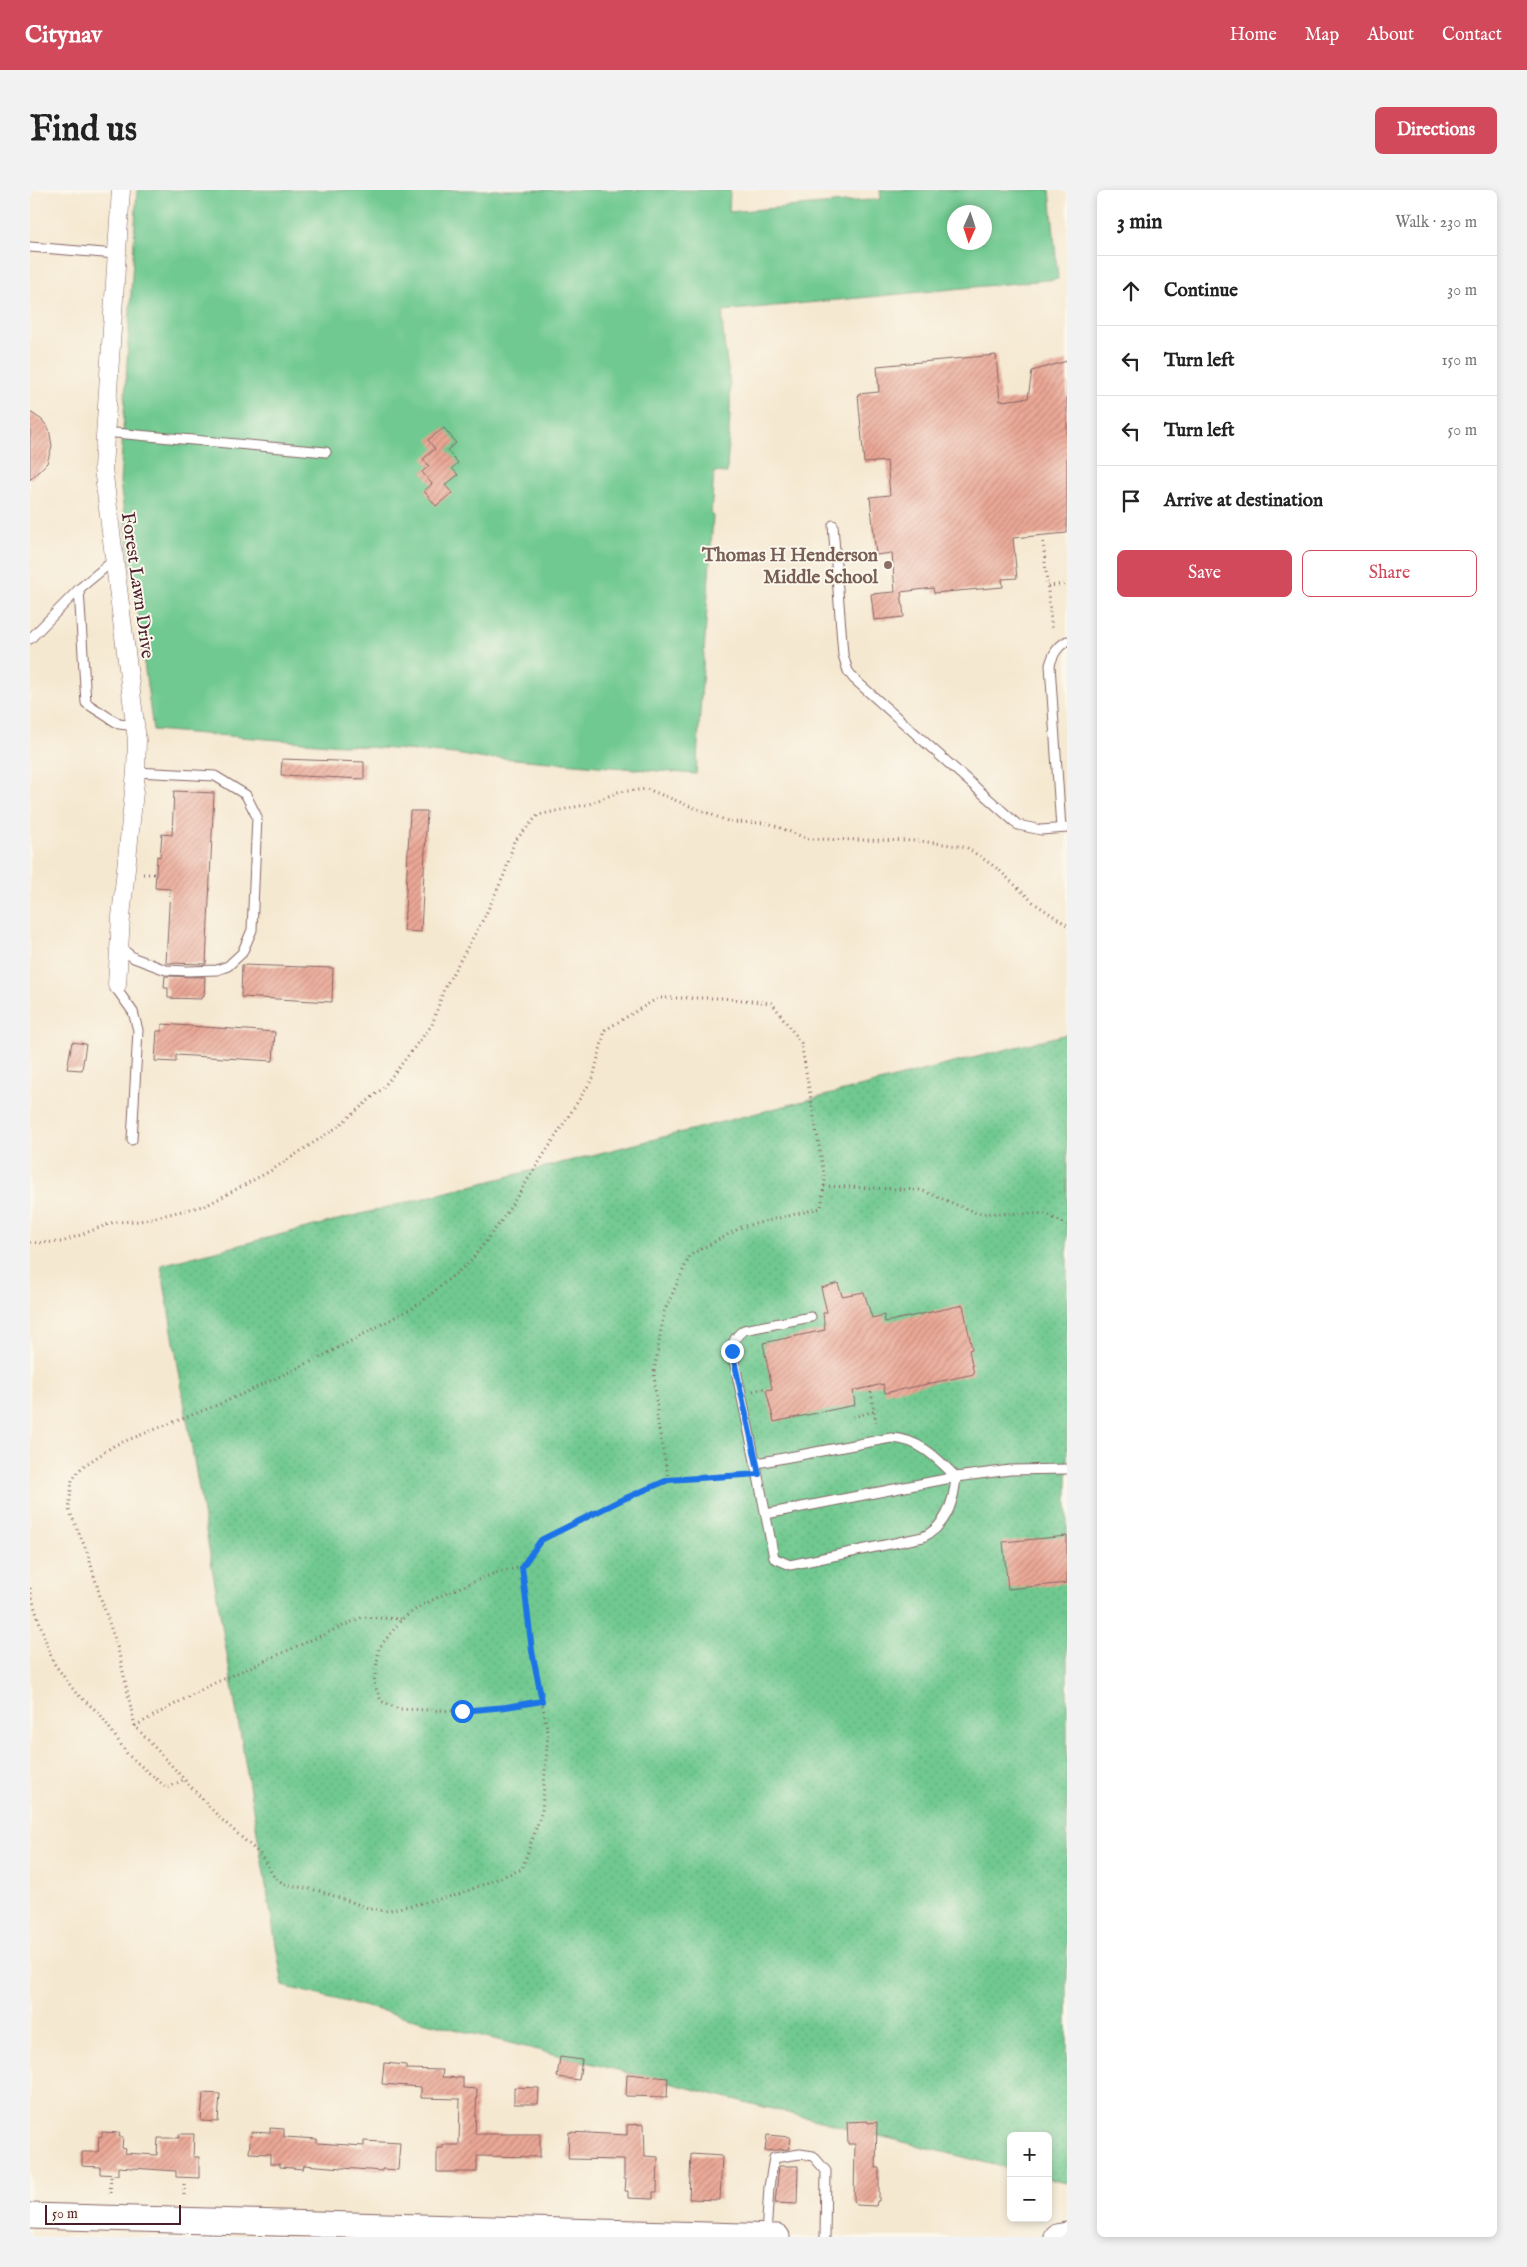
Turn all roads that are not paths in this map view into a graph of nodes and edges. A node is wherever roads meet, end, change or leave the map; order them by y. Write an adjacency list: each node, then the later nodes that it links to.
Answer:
1 (121, 190): 3 (street, Forest Lawn Drive)
2 (30, 247): 3 (lane)
3 (116, 254): 4 (street, Forest Lawn Drive)
4 (104, 432): 5 (lane); 7 (street, Forest Lawn Drive)
5 (326, 452)
6 (833, 526): 13 (lane)
7 (114, 560): 8 (lane); 11 (street, Forest Lawn Drive)
8 (79, 589): 9 (lane); 11 (lane)
9 (30, 639)
10 (1067, 641): 13 (lane)
11 (136, 726): 12 (street, Forest Lawn Drive)
12 (136, 772): 14 (street, Forest Lawn Drive); 14 (lane)
13 (1064, 828)
14 (119, 947): 15 (street, Forest Lawn Drive)
15 (117, 985): 16 (lane)
16 (132, 1140)
17 (811, 1317): 18 (lane)
18 (757, 1463): 20 (lane); 21 (lane)
19 (1067, 1469): 20 (lane)
20 (956, 1476): 21 (lane); 21 (lane)
21 (766, 1514)
22 (30, 2216): 23 (main road)
23 (288, 2230): 25 (main road)
24 (1067, 2235): 28 (main road)
25 (766, 2237): 26 (main road); 27 (lane)
26 (777, 2237)
27 (825, 2237)
28 (1057, 2237)

